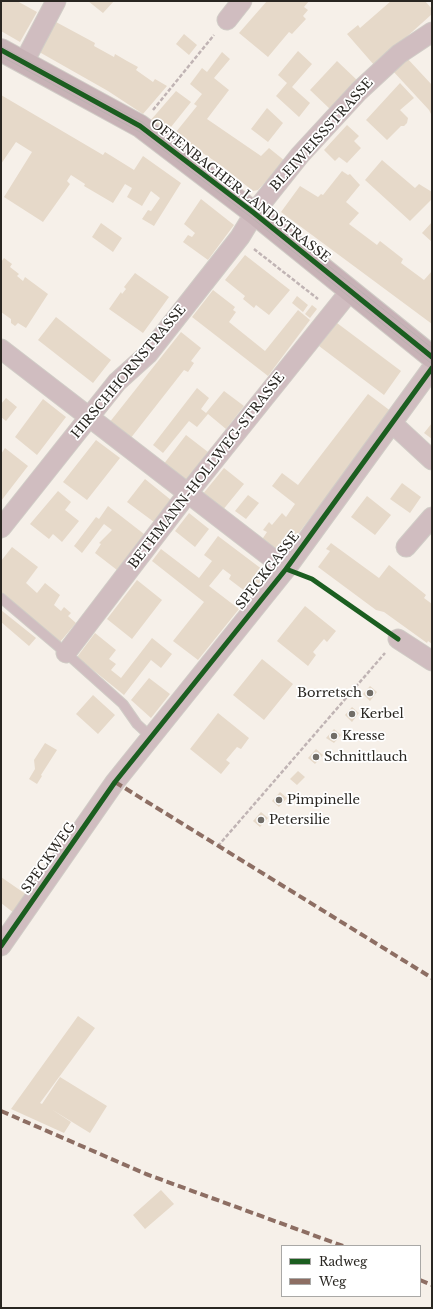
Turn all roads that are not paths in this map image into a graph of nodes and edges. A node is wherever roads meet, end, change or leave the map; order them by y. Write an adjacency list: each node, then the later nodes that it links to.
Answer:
1 (56, 1): 6 (street)
2 (242, 1): 3 (street)
3 (227, 20)
4 (432, 32): 7 (street, BLEIWEISSSTRASSE)
5 (1, 50): 6 (main road, OFFENBACHER LANDSTRASSE)
6 (24, 62): 7 (main road, OFFENBACHER LANDSTRASSE)
7 (254, 213): 8 (main road, OFFENBACHER LANDSTRASSE); 12 (street, HIRSCHHORNSTRASSE)
8 (350, 291): 10 (main road, OFFENBACHER LANDSTRASSE); 15 (street, BETHMANN-HOLLWEG-STRASSE)
9 (1, 349): 12 (street)
10 (432, 357)
11 (432, 368): 13 (street, SPECKGASSE)
12 (89, 417): 15 (street); 17 (street, HIRSCHHORNSTRASSE)
13 (393, 424): 14 (street); 19 (street, SPECKGASSE)
14 (432, 460)
15 (188, 493): 19 (street); 22 (street, BETHMANN-HOLLWEG-STRASSE)
16 (432, 517): 18 (street)
17 (1, 528)
18 (406, 546)
19 (286, 569): 24 (street, SPECKGASSE)
20 (1, 598): 22 (lane)
21 (398, 639): 23 (street)
22 (66, 653): 24 (lane)
23 (432, 661)
24 (150, 736): 25 (street, SPECKGASSE)
25 (115, 782): 26 (street, SPECKWEG)
26 (1, 946)

